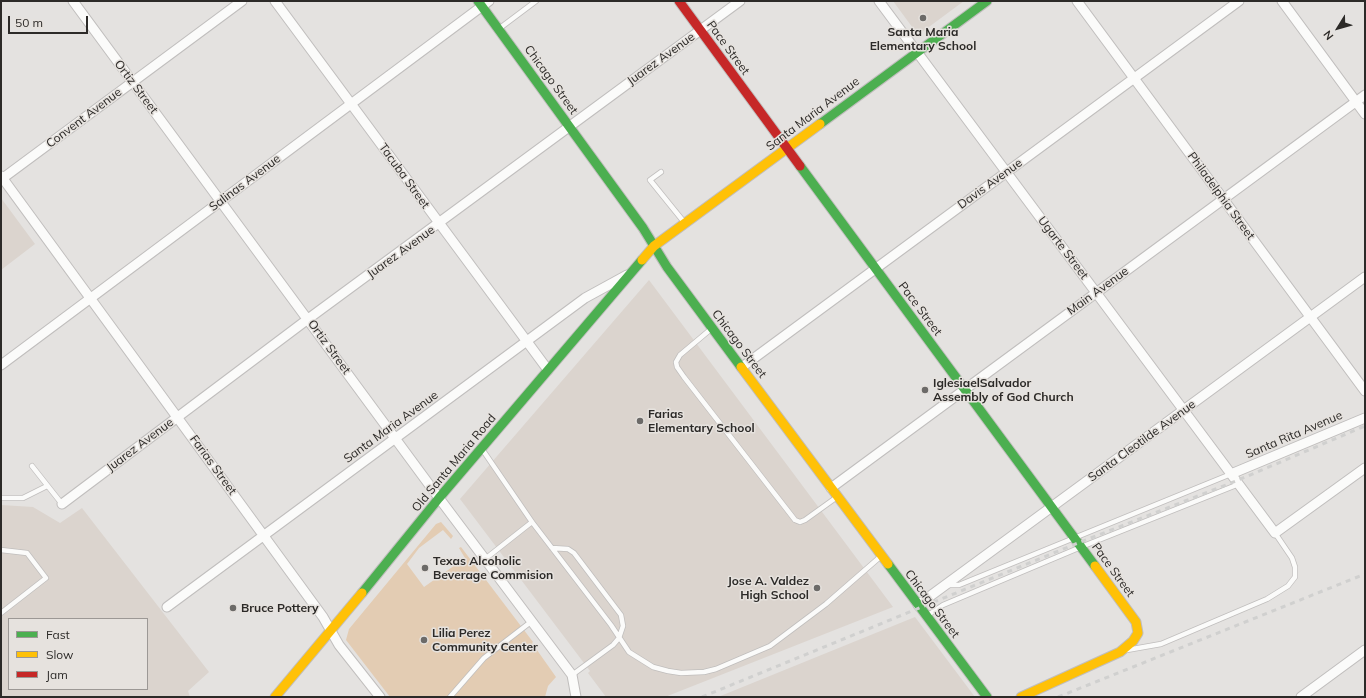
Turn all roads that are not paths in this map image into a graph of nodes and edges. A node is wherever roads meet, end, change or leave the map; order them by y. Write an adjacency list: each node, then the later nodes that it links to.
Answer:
1 (73, 1): 17 (street, Ortiz Street)
2 (242, 1): 17 (street, Convent Avenue)
3 (275, 1): 20 (street, Tacuba Street)
4 (536, 1): 13 (lane)
5 (679, 1): 14 (street, Pace Street)
6 (740, 1): 14 (street, Juarez Avenue)
7 (879, 1): 15 (street, Ugarte Street)
8 (987, 1): 15 (street, Santa Maria Avenue)
9 (1077, 1): 16 (street, Philadelphia Street)
10 (1239, 1): 16 (street, Davis Avenue)
11 (1282, 1): 19 (street)
12 (483, 3): 13 (street, Chicago Street); 20 (street, Salinas Avenue)
13 (499, 29): 22 (street, Chicago Street)
14 (700, 30): 22 (street, Juarez Avenue); 23 (street, Pace Street)
15 (916, 52): 23 (street, Santa Maria Avenue); 25 (street, Ugarte Street)
16 (1134, 78): 25 (street, Davis Avenue); 27 (street, Philadelphia Street)
17 (133, 82): 26 (street, Convent Avenue); 28 (street, Ortiz Street)
18 (1365, 95): 19 (street, Main Avenue)
19 (1356, 101): 21 (street); 27 (street, Main Avenue)
20 (351, 104): 28 (street, Salinas Avenue); 29 (street, Tacuba Street)
21 (1365, 114)
22 (570, 126): 29 (street, Juarez Avenue); 31 (street, Chicago Street)
23 (786, 149): 30 (street, Santa Maria Avenue); 32 (street, Pace Street)
24 (661, 172): 30 (lane)
25 (1006, 172): 32 (street, Davis Avenue); 35 (street, Ugarte Street)
26 (2, 177): 36 (street, Farias Street)
27 (1223, 199): 35 (street, Main Avenue); 37 (street, Philadelphia Street)
28 (221, 201): 36 (street, Salinas Avenue); 38 (street, Ortiz Street)
29 (440, 223): 38 (street, Juarez Avenue); 40 (street, Tacuba Street)
30 (685, 224): 31 (street, Santa Maria Avenue)
31 (654, 246): 33 (street, Old Santa Maria Road); 39 (street, Chicago Street)
32 (875, 269): 42 (street, Davis Avenue); 44 (street, Pace Street)
33 (633, 271): 40 (street, Santa Maria Avenue); 43 (street, Old Santa Maria Road)
34 (1365, 277): 37 (street, Santa Cleotilde Avenue)
35 (1096, 293): 44 (street, Main Avenue); 46 (street, Ugarte Street)
36 (91, 298): 41 (street, Salinas Avenue); 47 (street, Farias Street)
37 (1310, 317): 45 (street, Philadelphia Street); 46 (street, Santa Cleotilde Avenue)
38 (308, 319): 47 (street, Juarez Avenue); 49 (street, Ortiz Street)
39 (713, 328): 42 (street, Chicago Street); 57 (lane)
40 (527, 342): 43 (street, Tacuba Street); 49 (street, Santa Maria Avenue)
41 (1, 365)
42 (742, 367): 56 (street, Chicago Street)
43 (548, 370): 50 (street, Old Santa Maria Road)
44 (964, 390): 56 (street, Main Avenue); 61 (street, Pace Street)
45 (1365, 391)
46 (1184, 410): 53 (street, Ugarte Street); 61 (street, Santa Cleotilde Avenue)
47 (178, 417): 60 (street, Juarez Avenue); 64 (street, Farias Street)
48 (1365, 418): 53 (street, Santa Rita Avenue)
49 (396, 438): 59 (street, Ortiz Street); 64 (street, Santa Maria Avenue)
50 (481, 448): 59 (street, Old Santa Maria Road); 62 (lane)
51 (32, 466): 55 (lane)
52 (1365, 468): 63 (street)
53 (1231, 474): 54 (street, Ugarte Street); 65 (lane)
54 (1239, 484): 63 (street, Ugarte Street); 66 (lane)
55 (47, 486): 58 (lane); 60 (lane)
56 (831, 488): 57 (street, Chicago Street)
57 (837, 497): 69 (street, Chicago Street)
58 (1, 498)
59 (439, 498): 70 (street, Ortiz Street); 77 (street, Old Santa Maria Road)
60 (62, 504)
61 (1052, 507): 65 (street, Pace Street); 71 (street, Santa Cleotilde Avenue)
62 (532, 522): 67 (lane); 70 (lane)
63 (1275, 533): 79 (lane)
64 (264, 535): 73 (street, Santa Maria Avenue); 77 (street, Farias Street)
65 (1075, 538): 66 (street, Pace Street); 71 (lane)
66 (1082, 547): 75 (lane); 79 (street, Pace Street)
67 (552, 548): 78 (lane); 78 (lane)
68 (1, 550): 74 (lane)
69 (882, 556): 72 (street, Chicago Street); 78 (lane)
70 (485, 559): 76 (street, Ortiz Street)
71 (946, 585): 72 (street, Santa Cleotilde Avenue)
72 (918, 605): 75 (street, Chicago Street)
73 (167, 606)
74 (1, 613)
75 (926, 616): 86 (street, Chicago Street)
76 (532, 621): 81 (street, Ortiz Street); 84 (lane)
77 (331, 631): 82 (street, Old Santa Maria Road); 83 (street, Farias Street)
78 (619, 638): 81 (lane)
79 (1120, 652): 87 (street)
80 (1364, 653): 88 (street)
81 (572, 675): 85 (street, Ortiz Street)
82 (275, 697)
83 (380, 697)
84 (450, 697)
85 (576, 697)
86 (987, 697)
87 (1021, 697)
88 (1301, 697)

